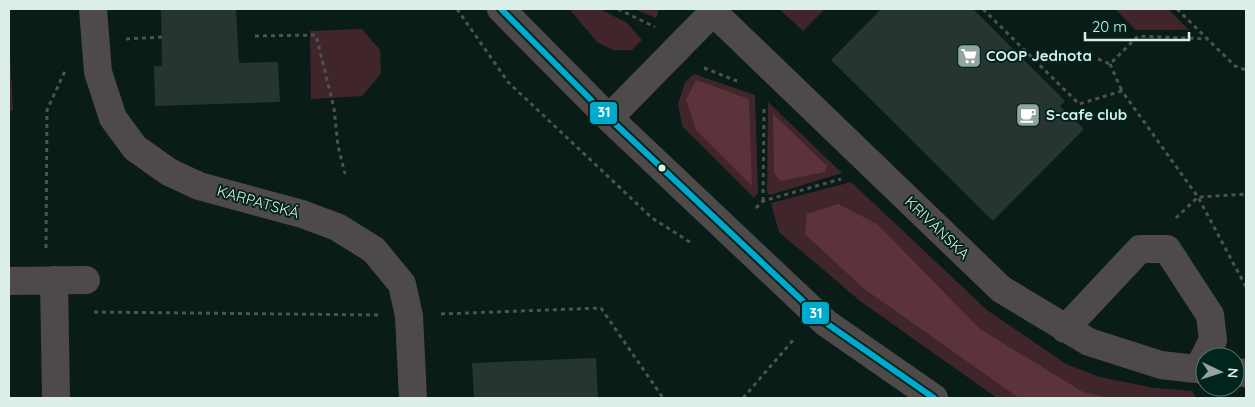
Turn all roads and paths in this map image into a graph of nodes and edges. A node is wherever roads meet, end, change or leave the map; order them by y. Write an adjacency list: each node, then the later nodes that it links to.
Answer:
1 (93, 9): 36 (street, KARPATSKÁ)
2 (457, 9): 28 (path)
3 (501, 9): 21 (street)
4 (618, 9): 8 (path)
5 (983, 9): 19 (path)
6 (1177, 9): 12 (path)
7 (713, 10): 21 (street); 37 (street, KRIVÁNSKA)
8 (658, 28)
9 (255, 36): 22 (path)
10 (162, 37): 11 (path)
11 (138, 38)
12 (1208, 39): 14 (path); 16 (path)
13 (1098, 59): 14 (path)
14 (1110, 64): 19 (path)
15 (700, 66): 18 (path)
16 (1246, 70)
17 (62, 78): 29 (path)
18 (741, 83)
19 (1122, 91): 25 (path)
20 (764, 102): 26 (path)
21 (609, 118): 45 (street)
22 (345, 174)
23 (843, 178): 26 (path)
24 (1246, 194): 25 (path)
25 (1198, 196): 33 (path)
26 (763, 201): 27 (path)
27 (756, 208)
28 (693, 244)
29 (46, 246)
30 (54, 280): 31 (street); 32 (street); 41 (street)
31 (86, 280)
32 (9, 281)
33 (1246, 287)
34 (92, 312): 35 (path)
35 (374, 315)
36 (408, 316): 42 (street, KARPATSKÁ); 43 (path)
37 (1065, 329): 39 (street); 40 (street, KRIVÁNSKA)
38 (788, 331): 44 (path)
39 (1210, 347)
40 (1195, 368)
41 (56, 398)
42 (413, 398)
43 (664, 398)
44 (743, 398)
45 (934, 398)

